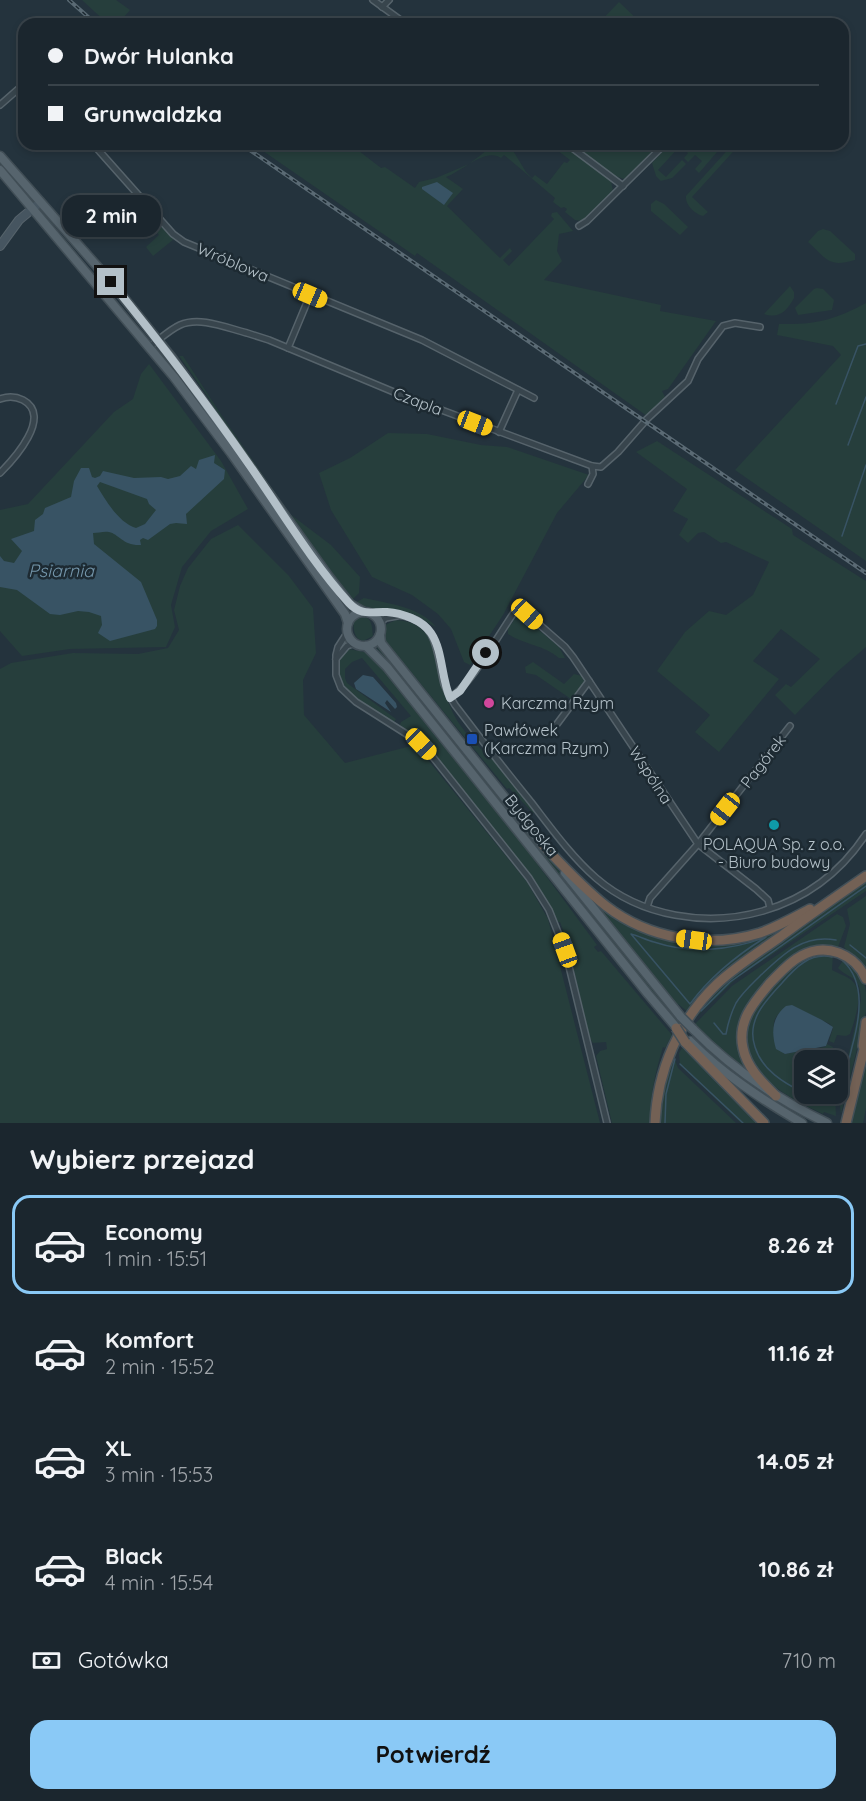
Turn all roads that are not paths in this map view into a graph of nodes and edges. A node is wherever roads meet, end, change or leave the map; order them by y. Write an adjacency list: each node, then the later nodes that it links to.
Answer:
1 (373, 0): 3 (street)
2 (389, 0): 3 (street)
3 (382, 7): 4 (street)
4 (398, 18)
5 (18, 89): 6 (street)
6 (0, 105)
7 (98, 150): 17 (street, Wróblowa)
8 (575, 150): 12 (street)
9 (659, 150): 12 (street)
10 (0, 156): 13 (main road)
11 (0, 170): 14 (main road)
12 (623, 186): 15 (street)
13 (41, 202): 14 (street); 19 (main road)
14 (32, 209): 16 (street); 20 (main road)
15 (579, 226)
16 (0, 246)
17 (310, 295): 21 (street); 22 (street, Wróblowa)
18 (760, 327): 26 (street)
19 (158, 340): 20 (street, Czapla); 21 (street, Czapla); 29 (main road)
20 (149, 347): 29 (main road)
21 (288, 348): 25 (street, Czapla)
22 (518, 390): 23 (street, Wróblowa); 25 (street)
23 (534, 398)
24 (0, 399): 27 (street)
25 (499, 432): 26 (street, Czapla)
26 (592, 466): 28 (street)
27 (0, 473)
28 (588, 484)
29 (277, 511): 30 (main road); 33 (main road)
30 (368, 613): 31 (street); 32 (main road); 33 (main road)
31 (401, 616): 32 (street); 39 (street)
32 (379, 623): 34 (main road)
33 (348, 628): 35 (main road); 37 (street)
34 (380, 634): 36 (main road); 44 (main road, Bydgoska)
35 (355, 643): 36 (main road); 37 (street)
36 (366, 646): 51 (main road, Bydgoska)
37 (335, 661): 56 (street)
38 (589, 681): 39 (street, Wspólna); 41 (street); 43 (street, Wspólna)
39 (450, 698): 47 (street)
40 (790, 726): 43 (street, Pagórek)
41 (554, 728)
42 (866, 834): 48 (street)
43 (698, 844): 47 (street, Pagórek); 48 (street, Wspólna)
44 (543, 845): 46 (highway); 51 (main road, Bydgoska)
45 (866, 876): 46 (highway)
46 (836, 896): 57 (highway)
47 (646, 907): 48 (street)
48 (770, 908)
49 (866, 979): 55 (highway)
50 (866, 1022): 54 (highway)
51 (677, 1024): 52 (highway, bridge); 55 (main road, bridge)
52 (686, 1040): 58 (highway); 59 (main road)
53 (866, 1041): 54 (highway)
54 (862, 1054): 61 (highway)
55 (776, 1096): 60 (main road)
56 (607, 1123)
57 (655, 1123)
58 (764, 1123)
59 (802, 1123)
60 (827, 1123)
61 (846, 1123)

